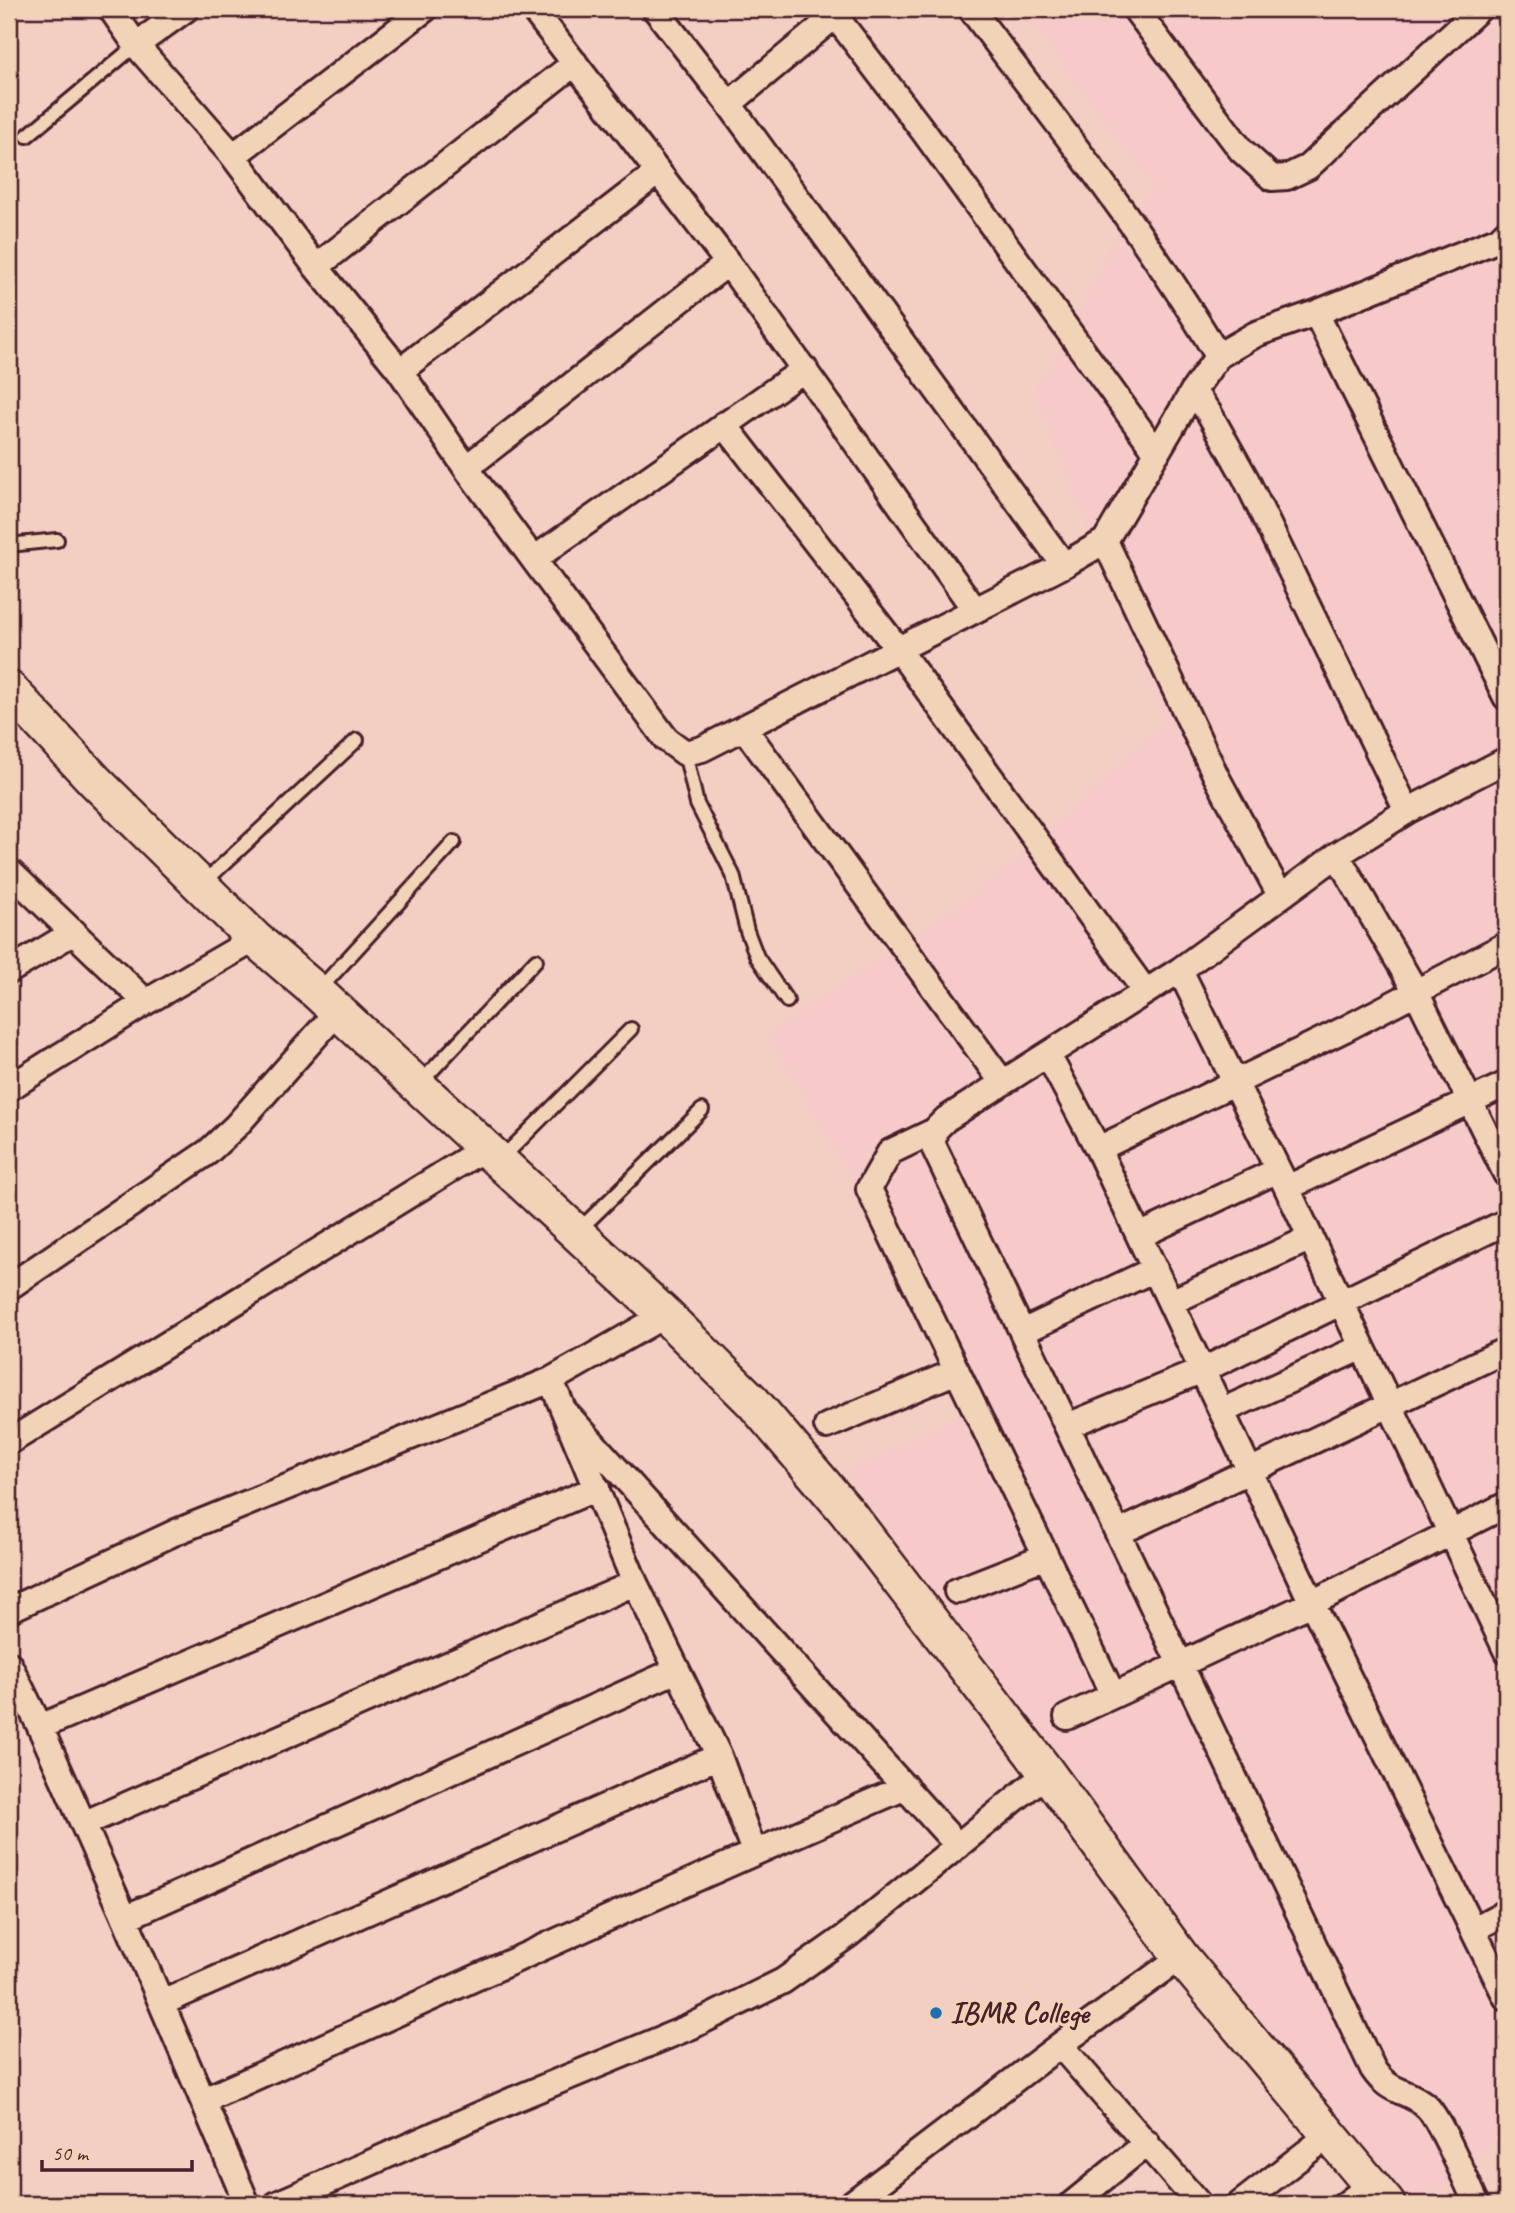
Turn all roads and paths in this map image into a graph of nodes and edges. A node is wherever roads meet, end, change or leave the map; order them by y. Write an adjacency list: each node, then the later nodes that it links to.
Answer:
1 (111, 9): 10 (street)
2 (186, 9): 10 (street)
3 (425, 9): 14 (street)
4 (533, 9): 11 (street)
5 (655, 9): 12 (street)
6 (971, 9): 20 (street)
7 (1135, 9): 8 (street)
8 (1479, 9)
9 (836, 11): 12 (street); 25 (street)
10 (136, 44): 13 (lane); 14 (street)
11 (575, 63): 15 (street); 18 (street)
12 (729, 104): 31 (street)
13 (27, 136)
14 (233, 156): 18 (street)
15 (658, 172): 17 (street); 22 (street)
16 (1504, 243): 19 (street)
17 (728, 263): 21 (street); 26 (street)
18 (316, 267): 22 (street)
19 (1317, 313): 20 (street); 35 (street)
20 (1218, 356): 23 (street)
21 (805, 369): 24 (street); 32 (street)
22 (400, 370): 26 (street)
23 (1193, 391): 25 (street); 40 (street)
24 (724, 424): 30 (street); 33 (street)
25 (1157, 453): 28 (street)
26 (466, 468): 30 (street)
27 (57, 540): 29 (lane)
28 (1105, 541): 31 (street); 45 (street)
29 (9, 545)
30 (534, 559): 38 (street)
31 (1064, 565): 32 (street)
32 (975, 610): 33 (street)
33 (898, 649): 36 (street); 52 (street)
34 (9, 689): 44 (street)
35 (1506, 697)
36 (744, 728): 38 (street); 60 (street)
37 (357, 740): 44 (lane)
38 (685, 753): 54 (lane)
39 (1506, 760): 40 (street)
40 (1407, 811): 42 (street)
41 (454, 842): 56 (lane)
42 (1337, 855): 45 (street); 53 (street)
43 (9, 871): 46 (street)
44 (201, 885): 47 (street)
45 (1280, 895): 50 (street)
46 (74, 932): 51 (street); 55 (street)
47 (255, 939): 55 (street); 56 (street)
48 (1506, 945): 53 (street)
49 (536, 960): 62 (lane)
50 (1180, 970): 52 (street); 59 (street)
51 (9, 971)
52 (1145, 991): 58 (street)
53 (1416, 992): 59 (street); 64 (street)
54 (787, 1001)
55 (146, 1002): 63 (street)
56 (327, 1002): 62 (street); 76 (street)
57 (631, 1029): 68 (lane)
58 (1048, 1055): 60 (street); 67 (street)
59 (1236, 1082): 67 (street); 70 (street)
60 (1003, 1083): 66 (street)
61 (1506, 1084): 64 (street)
62 (417, 1086): 68 (street)
63 (9, 1088)
64 (1472, 1101): 69 (street); 70 (street)
65 (702, 1110): 72 (lane)
66 (934, 1131): 80 (street); 84 (street)
67 (1098, 1149): 73 (street)
68 (492, 1155): 72 (street); 91 (street)
69 (1506, 1174)
70 (1283, 1179): 73 (street); 74 (street)
71 (1506, 1222): 78 (street)
72 (576, 1233): 79 (street)
73 (1139, 1236): 75 (street)
74 (1311, 1238): 77 (street); 78 (street)
75 (1154, 1269): 77 (street); 80 (street)
76 (9, 1287)
77 (1171, 1302): 83 (street)
78 (1342, 1303): 81 (street); 83 (street)
79 (665, 1315): 85 (street); 110 (street)
80 (1022, 1332): 90 (street)
81 (1363, 1347): 86 (street); 87 (street)
82 (1506, 1350): 86 (street)
83 (1203, 1370): 87 (street); 90 (street)
84 (957, 1371): 89 (street); 97 (street)
85 (551, 1380): 88 (street); 101 (street)
86 (1390, 1407): 92 (street); 96 (street)
87 (1222, 1411): 92 (street)
88 (565, 1412): 93 (street); 111 (street)
89 (827, 1426)
90 (1067, 1426): 95 (street)
91 (9, 1442)
92 (1249, 1470): 95 (street); 100 (street)
93 (597, 1488): 98 (street); 108 (street)
94 (1506, 1505): 96 (street)
95 (1118, 1533): 104 (street)
96 (1450, 1534): 100 (street); 102 (street)
97 (1046, 1556): 99 (street); 106 (street)
98 (635, 1583): 105 (street); 112 (street)
99 (957, 1591)
100 (1312, 1603): 104 (street); 117 (street)
101 (9, 1610)
102 (1506, 1650)
103 (9, 1664): 108 (street)
104 (1181, 1664): 106 (street); 133 (street)
105 (677, 1670): 109 (street); 116 (street)
106 (1113, 1695): 107 (street)
107 (1067, 1717)
108 (40, 1727): 112 (street)
109 (719, 1756): 114 (street); 120 (street)
110 (1047, 1773): 113 (street); 118 (street)
111 (906, 1787): 113 (street); 114 (street)
112 (83, 1824): 116 (street)
113 (958, 1846): 127 (street)
114 (754, 1852): 122 (street)
115 (1506, 1912): 117 (street)
116 (125, 1918): 120 (street)
117 (1474, 1929): 119 (street)
118 (1181, 1957): 121 (street); 123 (street)
119 (1506, 1997)
120 (162, 2003): 122 (street)
121 (1060, 2045): 124 (street); 128 (street)
122 (204, 2100): 126 (street)
123 (1329, 2135): 125 (street); 131 (street)
124 (1147, 2143): 129 (street); 130 (street)
125 (1377, 2192): 132 (lane)
126 (247, 2204)
127 (277, 2204)
128 (851, 2204)
129 (1072, 2204)
130 (1199, 2204)
131 (1240, 2204)
132 (1336, 2204)
133 (1477, 2204)

